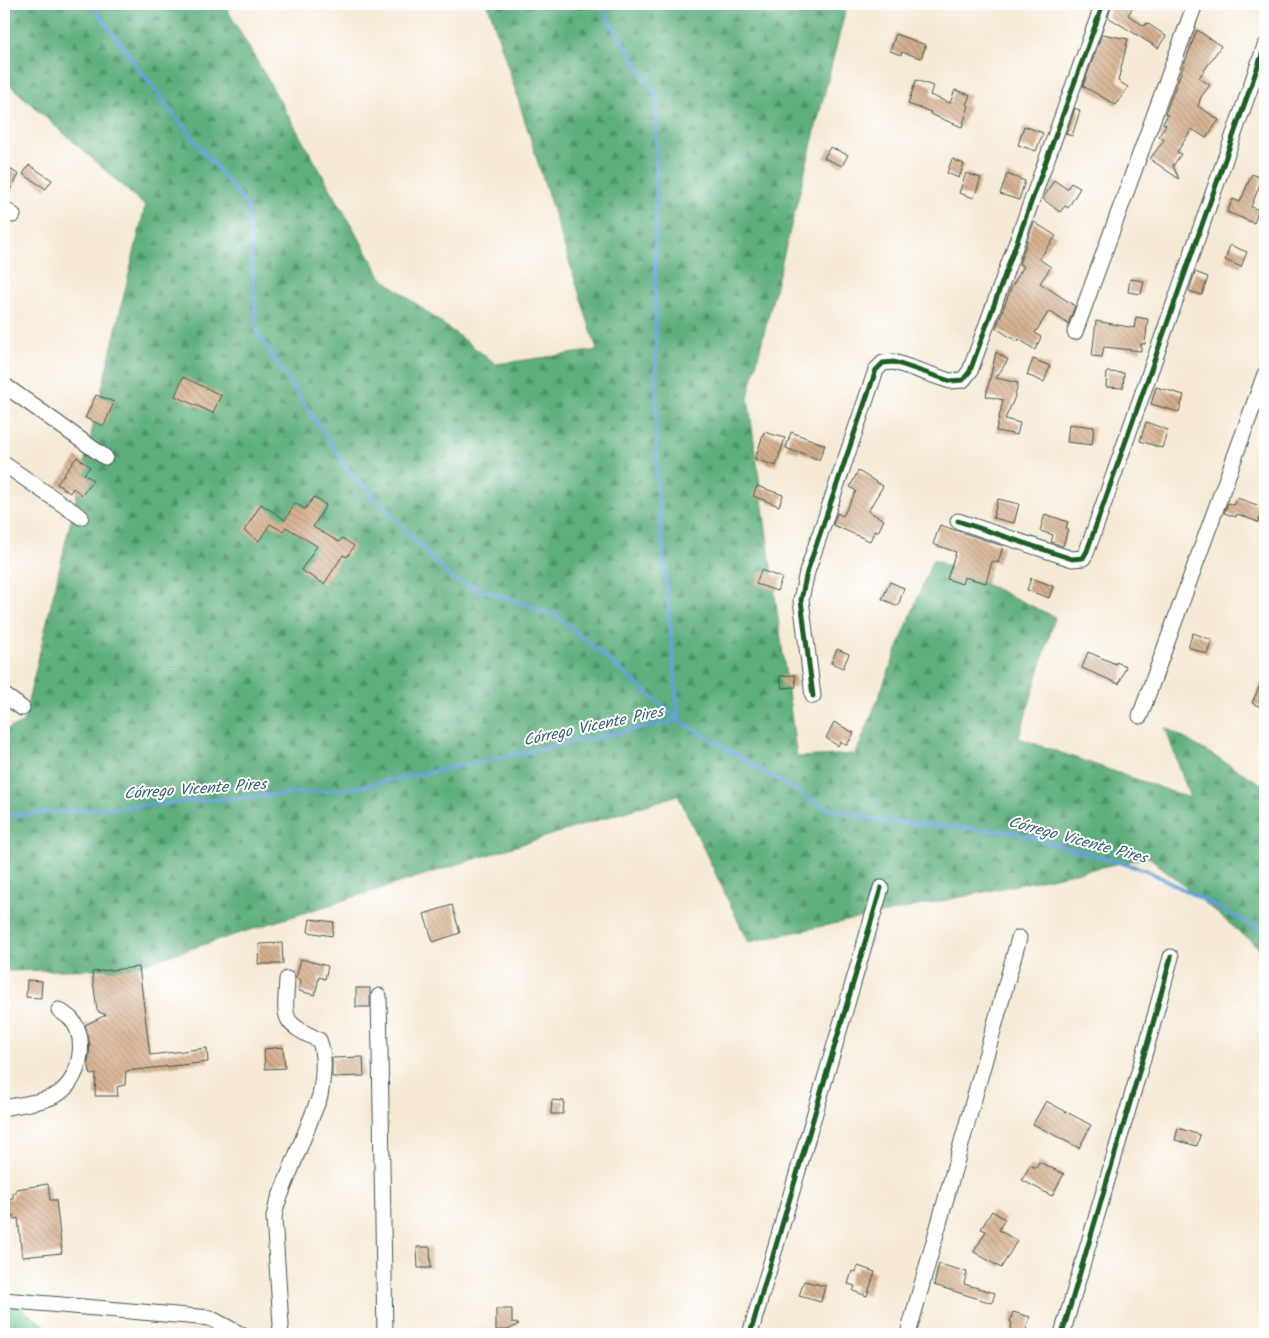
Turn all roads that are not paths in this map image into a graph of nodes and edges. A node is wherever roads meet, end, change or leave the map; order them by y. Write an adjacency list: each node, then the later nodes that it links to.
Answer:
1 (1103, 4): 12 (street)
2 (1195, 4): 4 (street)
3 (1265, 46): 10 (street)
4 (1075, 332)
5 (1265, 374): 14 (street)
6 (4, 385): 7 (street)
7 (105, 457)
8 (4, 464): 9 (street)
9 (81, 517)
10 (958, 521)
11 (4, 695): 13 (street)
12 (813, 696)
13 (22, 708)
14 (1140, 716)
15 (881, 888): 26 (street)
16 (1019, 938): 27 (street)
17 (1171, 956): 28 (street)
18 (286, 979): 24 (street)
19 (379, 996): 25 (street)
20 (60, 1010): 21 (street)
21 (4, 1108)
22 (4, 1300): 23 (street)
23 (240, 1334)
24 (280, 1334)
25 (384, 1334)
26 (750, 1334)
27 (908, 1334)
28 (1062, 1334)

